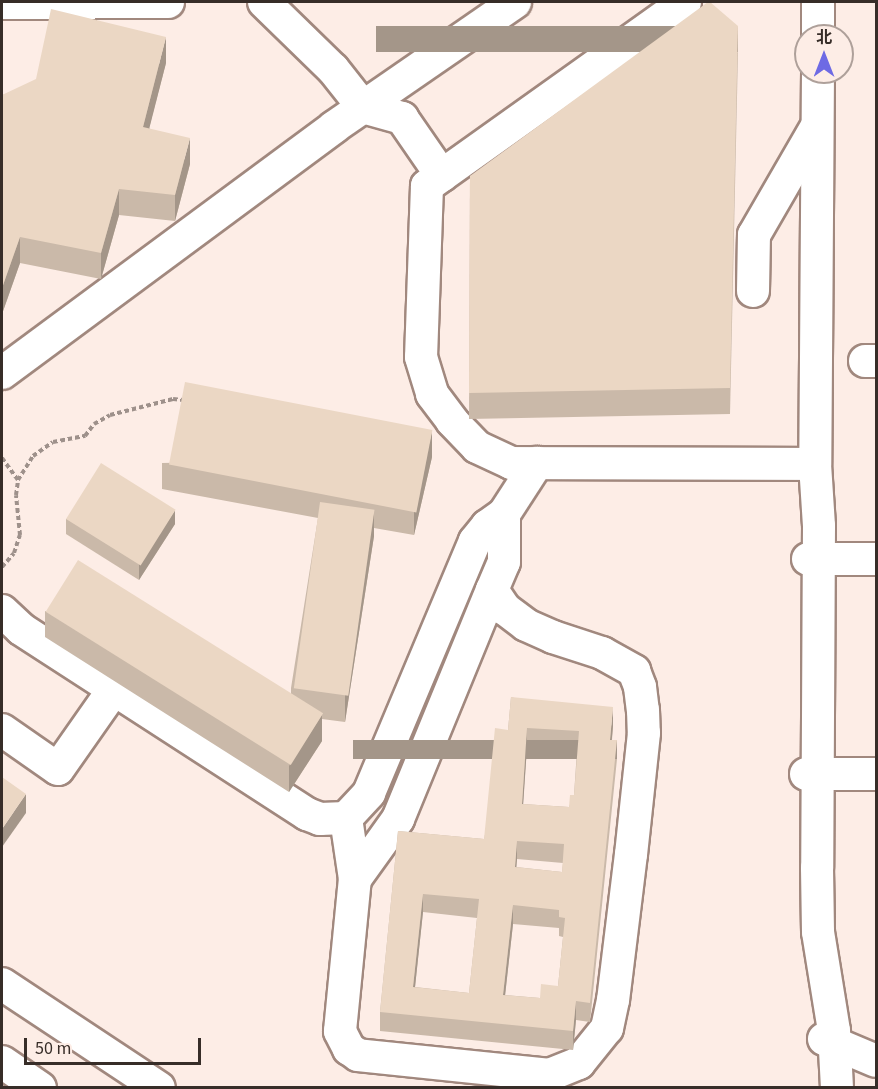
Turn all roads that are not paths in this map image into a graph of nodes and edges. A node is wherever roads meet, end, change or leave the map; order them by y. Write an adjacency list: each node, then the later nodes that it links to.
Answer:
1 (168, 2): 9 (street)
2 (248, 2): 14 (street)
3 (264, 2): 14 (street)
4 (497, 2): 14 (street)
5 (515, 2): 14 (street)
6 (685, 2): 16 (street)
7 (809, 2): 10 (street)
8 (818, 2): 11 (street)
9 (2, 3)
10 (809, 24)
11 (818, 24)
12 (809, 84): 15 (street)
13 (817, 84): 15 (street)
14 (355, 106): 16 (street); 18 (street)
15 (813, 132): 17 (street); 20 (street)
16 (442, 176): 19 (street)
17 (753, 291)
18 (9, 361)
19 (537, 463): 20 (street); 21 (street)
20 (810, 464): 23 (street)
21 (504, 514): 25 (street); 31 (street)
22 (876, 547): 23 (street)
23 (814, 553): 24 (street); 29 (street)
24 (876, 559)
25 (492, 590): 32 (street); 32 (street)
26 (2, 611): 27 (street)
27 (114, 689): 28 (street); 31 (street)
28 (2, 730)
29 (811, 774): 30 (street); 34 (street)
30 (876, 774)
31 (346, 818): 32 (street)
32 (355, 879)
33 (2, 984): 39 (street)
34 (830, 1047): 35 (street); 37 (street); 40 (street); 41 (street)
35 (876, 1061)
36 (2, 1062): 38 (street)
37 (876, 1071)
38 (40, 1088)
39 (159, 1088)
40 (826, 1088)
41 (837, 1088)

